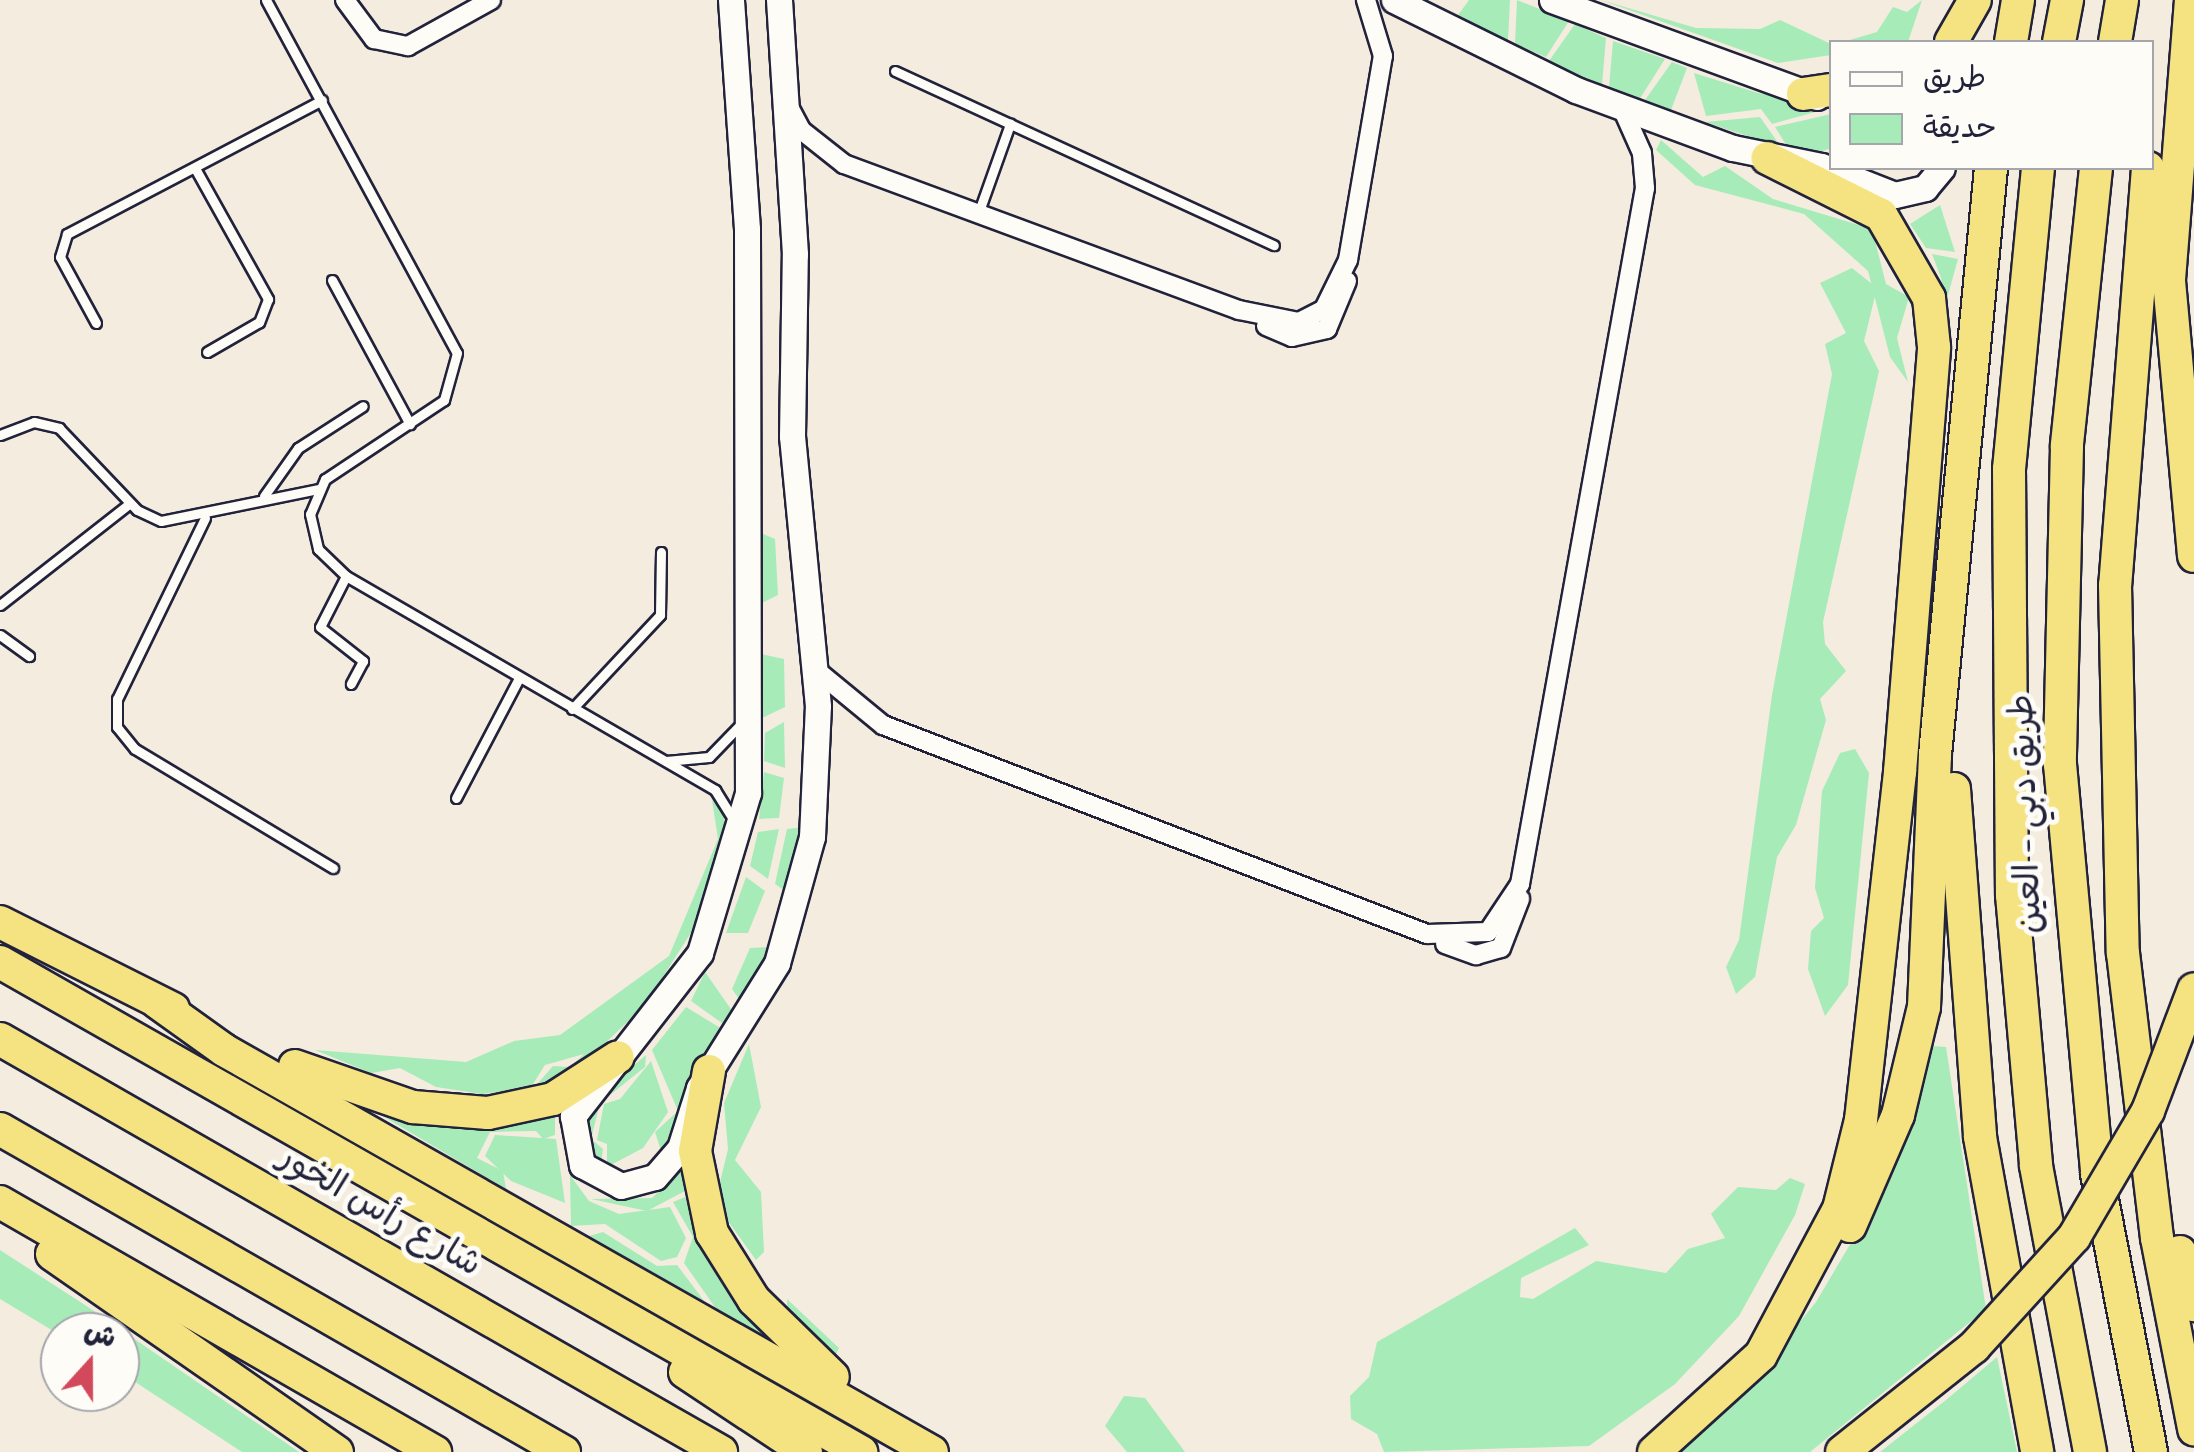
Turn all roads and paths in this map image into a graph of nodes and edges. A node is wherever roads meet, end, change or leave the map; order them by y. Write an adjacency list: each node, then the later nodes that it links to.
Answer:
1 (266, 0): 21 (lane)
2 (345, 0): 3 (street)
3 (492, 0)
4 (731, 0): 58 (street)
5 (779, 0): 22 (street)
6 (1366, 0): 35 (street)
7 (1394, 0): 23 (street)
8 (1552, 0): 20 (street)
9 (1975, 0): 15 (highway)
10 (2018, 0): 16 (highway)
11 (2067, 0): 17 (highway)
12 (2122, 0): 18 (highway)
13 (2178, 0): 25 (highway)
14 (2192, 0): 48 (highway)
15 (1952, 40)
16 (2011, 40)
17 (2059, 40)
18 (2115, 40)
19 (895, 71): 24 (lane)
20 (1822, 95)
21 (322, 100): 28 (lane); 41 (lane)
22 (786, 102): 35 (street); 54 (street)
23 (1622, 108): 26 (street); 54 (street)
24 (1010, 124): 35 (lane); 36 (lane)
25 (2154, 129)
26 (1767, 158): 27 (street); 75 (highway)
27 (1829, 169)
28 (196, 170): 38 (lane); 39 (lane)
29 (1830, 170): 30 (street)
30 (1940, 170)
31 (1991, 170): 51 (highway)
32 (2038, 170): 88 (highway, طريق دبي - العين)
33 (2096, 170): 89 (highway, طريق دبي - العين)
34 (2148, 170): 63 (highway)
35 (978, 214)
36 (1274, 244)
37 (332, 280): 41 (lane)
38 (96, 322)
39 (207, 352)
40 (362, 406): 44 (lane)
41 (410, 424): 43 (lane)
42 (0, 435): 45 (lane)
43 (318, 489): 44 (lane); 49 (lane)
44 (264, 496): 46 (lane)
45 (130, 503): 46 (lane); 50 (lane)
46 (204, 518): 62 (lane)
47 (661, 552): 57 (lane)
48 (2194, 556)
49 (346, 576): 55 (lane); 56 (lane)
50 (0, 605)
51 (1950, 624): 75 (highway); 87 (highway)
52 (0, 635): 53 (lane)
53 (29, 656)
54 (814, 668): 70 (street)
55 (520, 678): 57 (lane); 60 (lane)
56 (351, 684)
57 (572, 709): 59 (lane)
58 (751, 710): 59 (lane); 61 (street)
59 (658, 761): 61 (lane)
60 (456, 798)
61 (738, 848): 69 (street)
62 (333, 868)
63 (2125, 905): 74 (highway); 76 (highway)
64 (0, 922): 67 (highway)
65 (0, 962): 73 (highway)
66 (2194, 989): 86 (highway, bridge)
67 (156, 1002): 69 (highway); 83 (highway)
68 (0, 1039): 80 (highway, شارع رأس الخور)
69 (618, 1057): 70 (street)
70 (709, 1071): 84 (highway)
71 (0, 1129): 79 (highway)
72 (0, 1205): 77 (highway); 78 (highway)
73 (447, 1214): 81 (highway); 82 (highway)
74 (2194, 1305)
75 (1789, 1317): 85 (highway)
76 (2194, 1429)
77 (336, 1452)
78 (435, 1452)
79 (564, 1452)
80 (721, 1452)
81 (806, 1452)
82 (860, 1452)
83 (932, 1452)
84 (944, 1452)
85 (1654, 1452)
86 (1842, 1452)
87 (2037, 1452)
88 (2090, 1452)
89 (2150, 1452)

